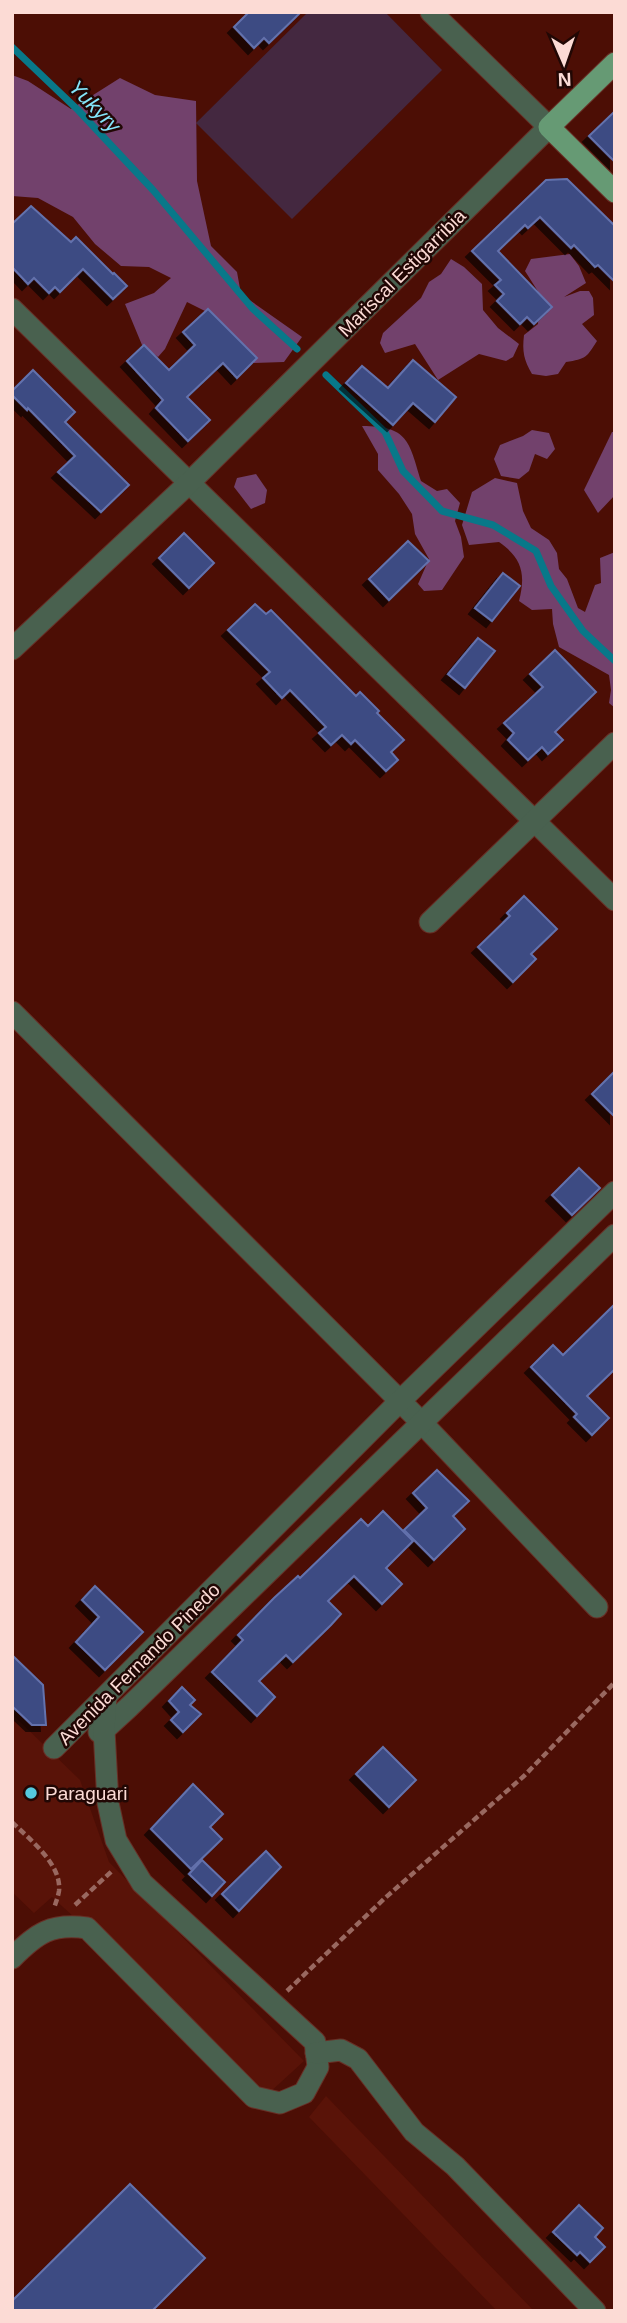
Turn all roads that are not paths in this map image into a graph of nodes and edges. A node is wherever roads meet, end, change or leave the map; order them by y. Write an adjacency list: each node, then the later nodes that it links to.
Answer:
1 (431, 12): 3 (street)
2 (615, 63): 3 (main road, Mariscal Estigarribia)
3 (549, 127): 4 (main road); 6 (street, Mariscal Estigarribia)
4 (615, 192)
5 (12, 309): 6 (street)
6 (189, 483): 7 (street, Mariscal Estigarribia); 9 (street)
7 (12, 649)
8 (615, 743): 9 (street)
9 (534, 821): 10 (street); 11 (street)
10 (615, 900)
11 (430, 922)
12 (12, 1012): 15 (street)
13 (615, 1192): 15 (street, Avenida Fernando Pinedo)
14 (615, 1235): 16 (street, Avenida Fernando Pinedo)
15 (400, 1401): 16 (street); 18 (street, Avenida Fernando Pinedo)
16 (422, 1423): 17 (street); 19 (street, Avenida Fernando Pinedo)
17 (597, 1607)
18 (106, 1697): 19 (street); 19 (street, Avenida Fernando Pinedo)
19 (104, 1730): 21 (street)
20 (12, 1958): 21 (street)
21 (316, 2053): 22 (street)
22 (595, 2311)

